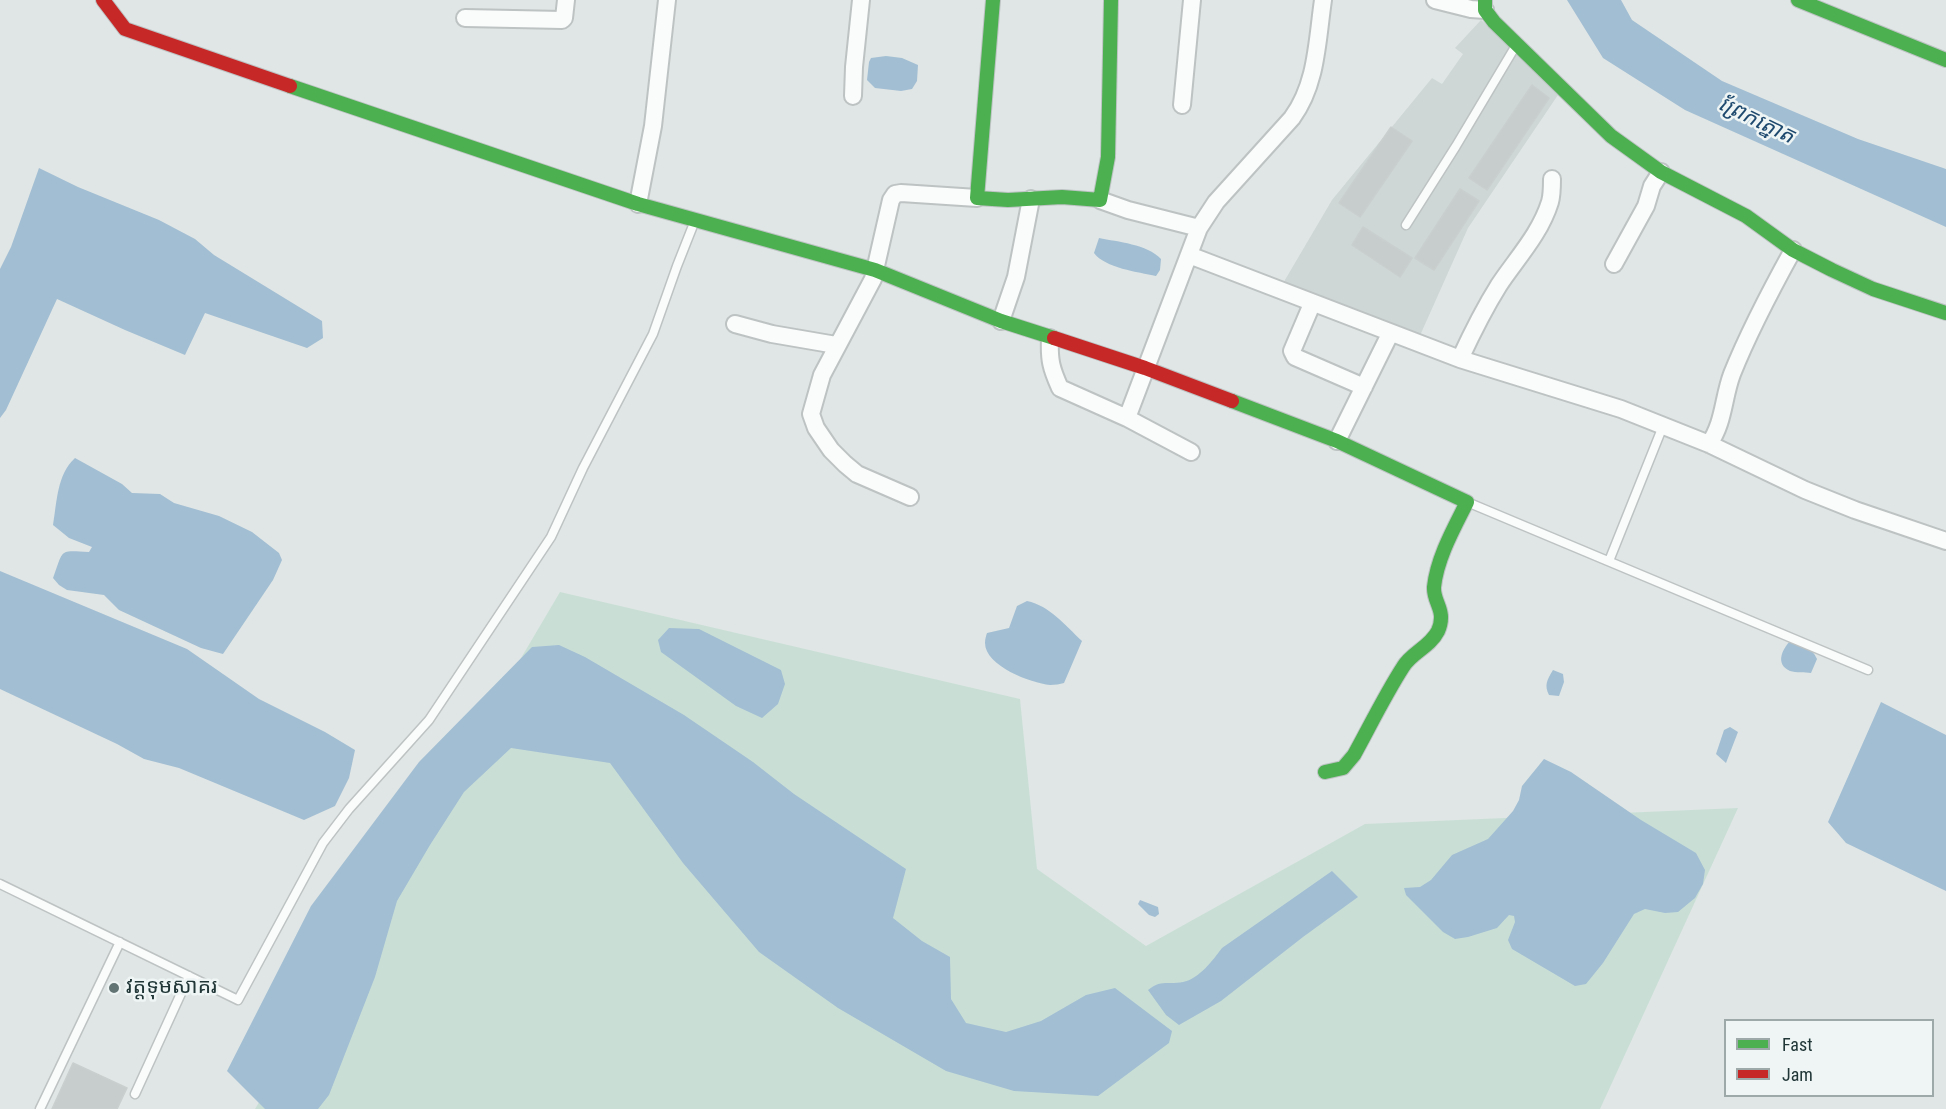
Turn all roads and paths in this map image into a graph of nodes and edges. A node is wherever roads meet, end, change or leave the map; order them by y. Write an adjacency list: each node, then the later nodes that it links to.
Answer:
1 (103, 0): 13 (street)
2 (124, 0): 13 (street)
3 (566, 0): 14 (street)
4 (667, 0): 24 (street)
5 (861, 0): 17 (street)
6 (993, 0): 21 (street)
7 (1111, 0): 23 (street)
8 (1192, 0): 18 (street)
9 (1323, 0): 27 (street)
10 (1435, 0): 12 (street)
11 (1798, 0): 16 (street)
12 (1485, 5): 15 (street)
13 (117, 18): 24 (street)
14 (465, 18)
15 (1516, 44): 19 (street); 26 (lane)
16 (1946, 60)
17 (853, 96)
18 (1182, 105)
19 (1660, 172): 28 (street); 30 (street)
20 (1552, 179): 39 (street)
21 (977, 198): 22 (street); 31 (street)
22 (1031, 199): 23 (street); 34 (street)
23 (1100, 200): 27 (street)
24 (638, 204): 25 (street)
25 (695, 220): 31 (street); 55 (lane)
26 (1406, 225)
27 (1199, 228): 29 (street)
28 (1793, 250): 33 (street); 45 (street)
29 (1189, 255): 32 (street); 40 (street)
30 (1614, 264)
31 (875, 270): 34 (street); 38 (street)
32 (1312, 304): 36 (street); 41 (street)
33 (1946, 313)
34 (1001, 321): 37 (street)
35 (735, 324): 38 (street)
36 (1390, 334): 39 (street); 41 (street)
37 (1050, 338): 40 (street); 42 (street)
38 (836, 345): 47 (street)
39 (1460, 359): 43 (street)
40 (1145, 368): 42 (street); 44 (street)
41 (1364, 387): 44 (street)
42 (1127, 418): 46 (street)
43 (1663, 426): 45 (street); 50 (lane)
44 (1337, 441): 48 (street)
45 (1709, 444): 49 (street)
46 (1191, 452)
47 (910, 497)
48 (1467, 502): 50 (lane); 52 (street)
49 (1946, 541)
50 (1609, 561): 51 (lane)
51 (1868, 670)
52 (1325, 772)
53 (0, 884): 54 (lane)
54 (120, 942): 55 (lane); 57 (lane)
55 (189, 976): 56 (lane)
56 (135, 1094)
57 (40, 1109)

